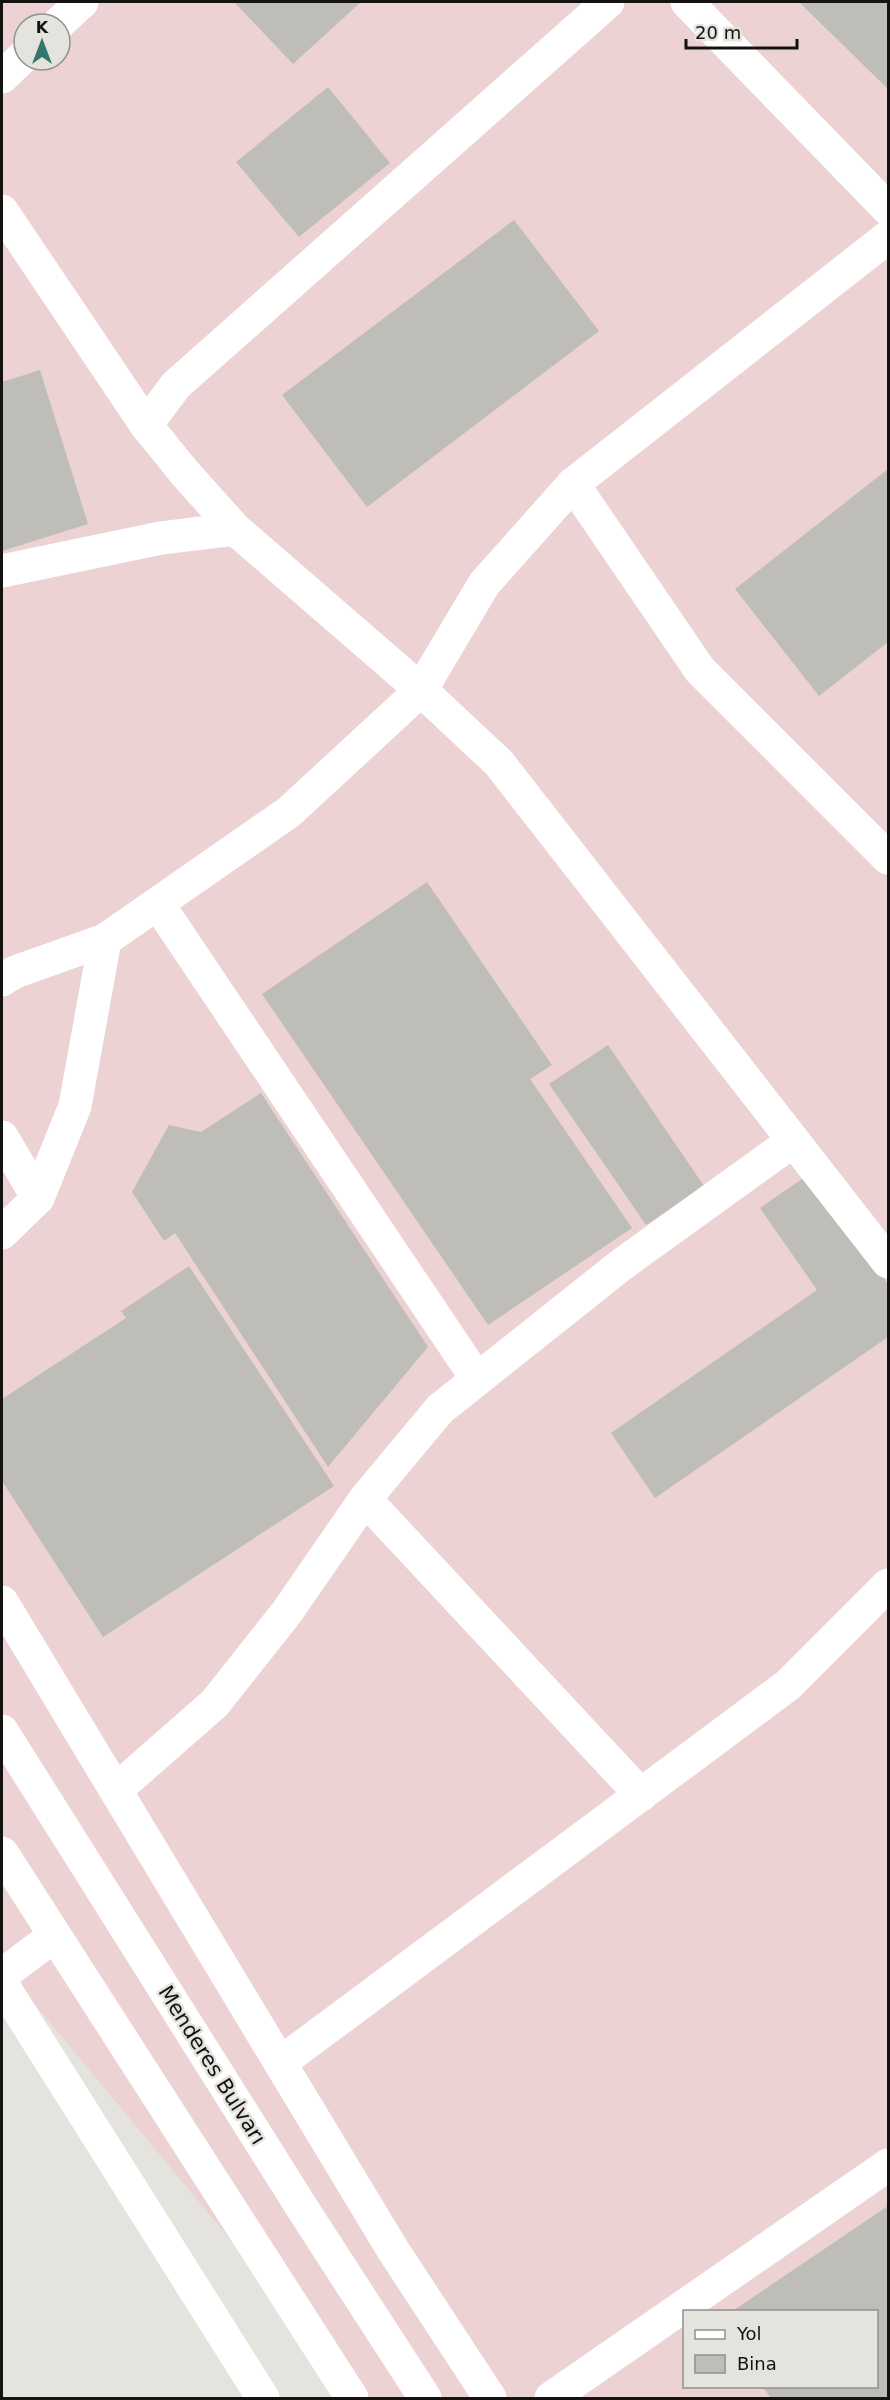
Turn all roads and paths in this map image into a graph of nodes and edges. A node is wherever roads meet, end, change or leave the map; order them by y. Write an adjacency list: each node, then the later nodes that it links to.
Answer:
1 (608, 2): 6 (street)
2 (687, 2): 3 (street)
3 (888, 209)
4 (2, 211): 6 (street)
5 (888, 237): 7 (street)
6 (146, 425): 8 (street)
7 (573, 484): 10 (street); 11 (street)
8 (235, 529): 9 (street); 10 (street)
9 (2, 571)
10 (422, 690): 12 (street); 16 (street)
11 (888, 858)
12 (158, 904): 13 (street); 20 (street)
13 (105, 940): 14 (street); 17 (street)
14 (2, 980)
15 (2, 1137): 17 (street)
16 (793, 1141): 19 (street); 20 (street)
17 (38, 1198): 18 (street)
18 (2, 1233)
19 (888, 1262)
20 (477, 1379): 21 (street)
21 (365, 1499): 25 (street); 26 (street)
22 (888, 1585): 26 (street)
23 (2, 1602): 25 (street)
24 (2, 1731): 35 (street, Menderes Bulvarı)
25 (116, 1790): 31 (street)
26 (641, 1795): 31 (street)
27 (2, 1853): 28 (street)
28 (54, 1936): 29 (street); 34 (street)
29 (2, 1975)
30 (2, 1984): 33 (street)
31 (280, 2063): 36 (street)
32 (888, 2165): 37 (street)
33 (263, 2398)
34 (352, 2398)
35 (425, 2398)
36 (490, 2398)
37 (552, 2398)

